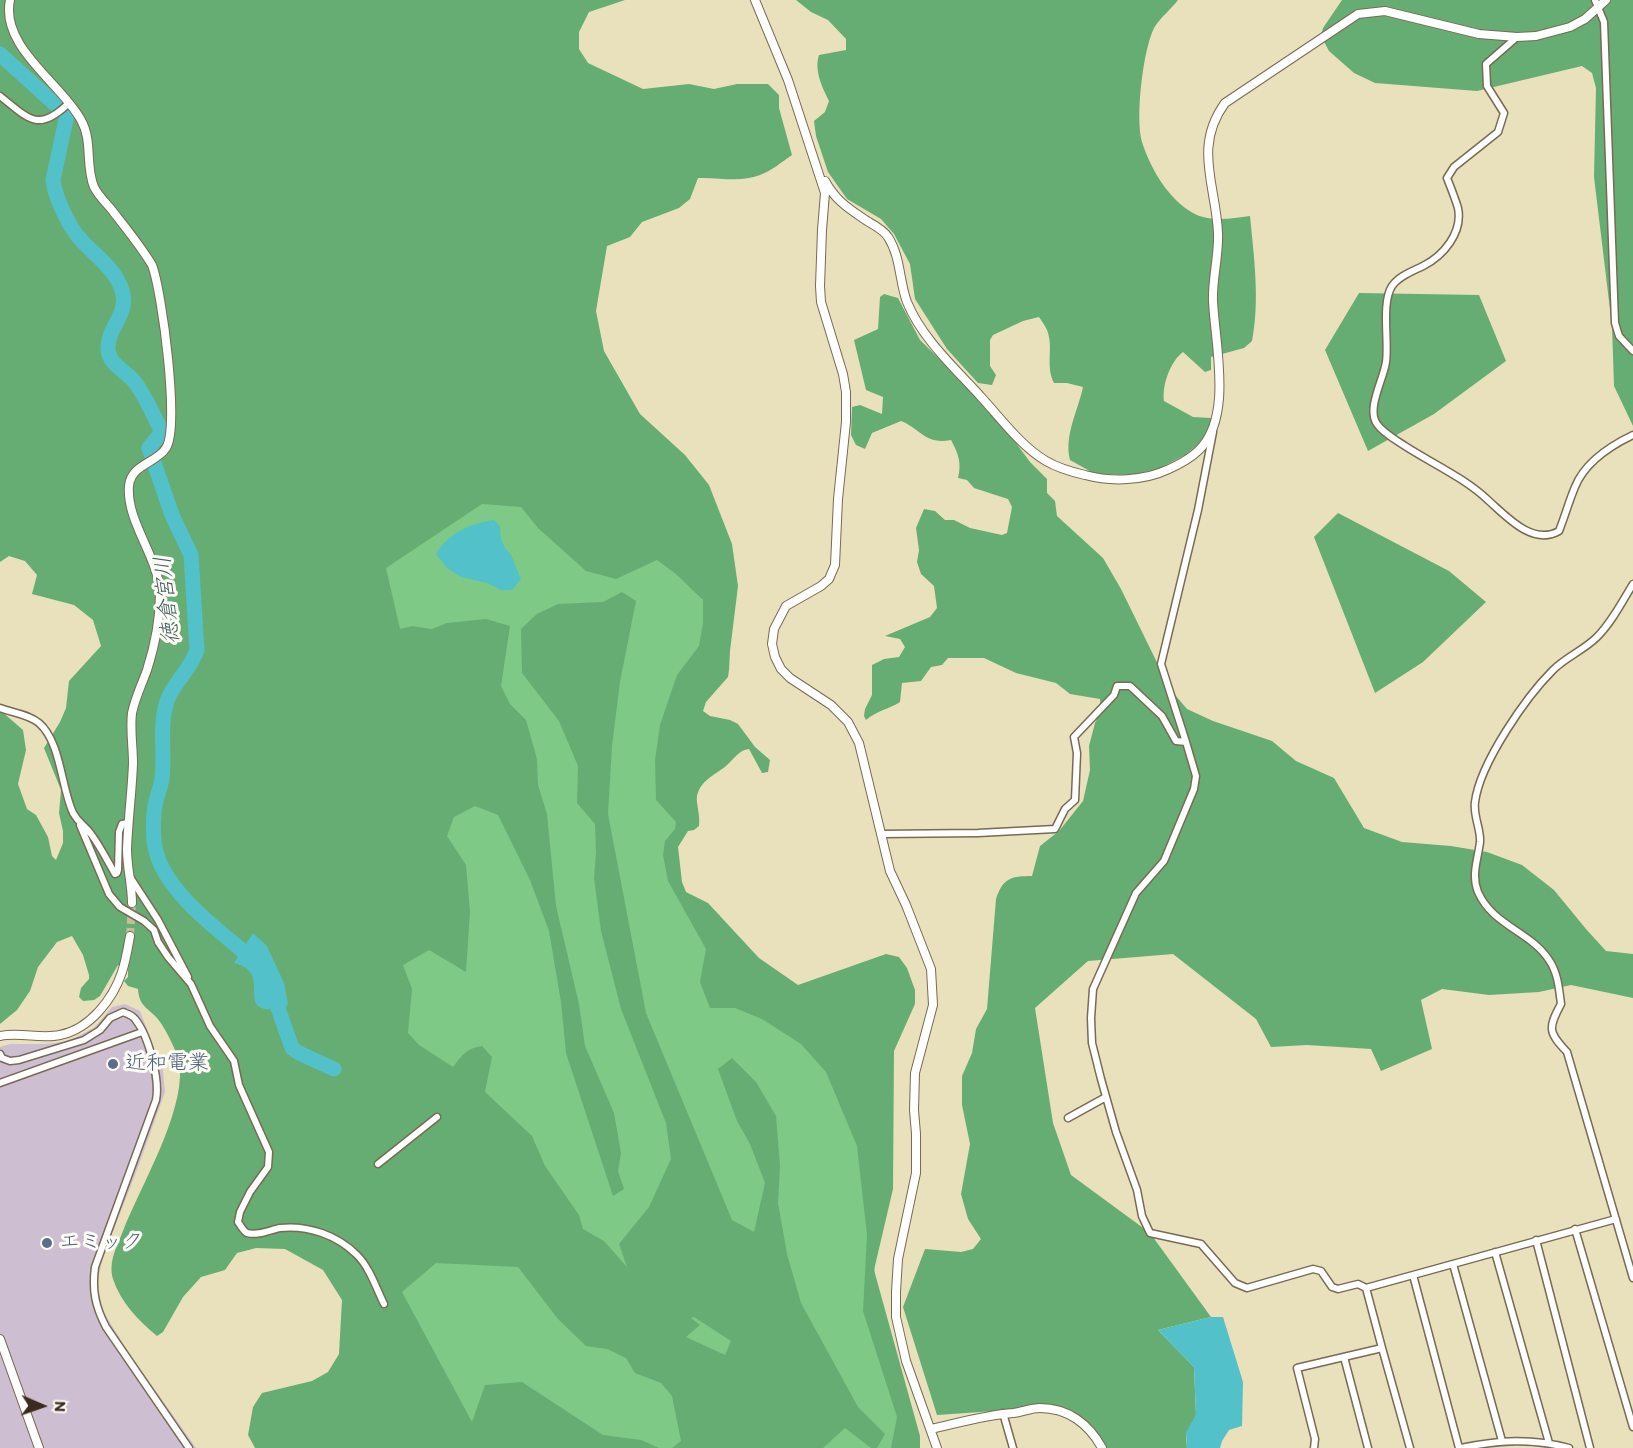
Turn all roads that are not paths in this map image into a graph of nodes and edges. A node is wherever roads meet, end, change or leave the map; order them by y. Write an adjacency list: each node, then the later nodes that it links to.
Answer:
1 (10, 0): 7 (street)
2 (755, 0): 8 (street)
3 (1606, 0): 4 (street)
4 (1596, 4): 5 (street); 9 (street)
5 (1517, 37): 10 (street); 11 (street)
6 (0, 96): 7 (street)
7 (69, 103): 15 (street)
8 (818, 169): 10 (street); 17 (street)
9 (1633, 351)
10 (1215, 423): 14 (street)
11 (1633, 435)
12 (1633, 584): 30 (street)
13 (0, 708): 16 (street)
14 (1186, 742): 17 (street); 26 (street)
15 (129, 823): 16 (street); 18 (street)
16 (80, 825): 21 (street)
17 (881, 834): 44 (street)
18 (129, 877): 19 (street); 21 (street)
19 (132, 903)
20 (130, 936): 23 (street)
21 (191, 984): 38 (street)
22 (142, 1032): 24 (street); 25 (street); 48 (street)
23 (0, 1036)
24 (0, 1054)
25 (0, 1083)
26 (1106, 1097): 28 (street); 37 (street)
27 (437, 1117): 29 (street)
28 (1068, 1118)
29 (378, 1164)
30 (1616, 1219): 31 (street); 36 (street)
31 (1575, 1229): 32 (street); 43 (street)
32 (1536, 1240): 33 (street); 57 (street)
33 (1495, 1252): 34 (street); 46 (street)
34 (1453, 1264): 35 (street); 45 (street)
35 (1413, 1275): 37 (street); 55 (street)
36 (1633, 1278)
37 (1366, 1288): 40 (street)
38 (384, 1304)
39 (0, 1339): 47 (street)
40 (1382, 1348): 41 (street); 54 (street)
41 (1344, 1357): 52 (street); 53 (street)
42 (1004, 1413): 44 (street); 50 (street); 51 (street)
43 (1633, 1427)
44 (931, 1429): 49 (street)
45 (1502, 1441): 46 (street); 55 (street)
46 (1549, 1443): 56 (street)
47 (39, 1448)
48 (189, 1448)
49 (937, 1448)
50 (1013, 1448)
51 (1102, 1448)
52 (1314, 1448)
53 (1368, 1448)
54 (1410, 1448)
55 (1460, 1448)
56 (1569, 1448)
57 (1590, 1448)

